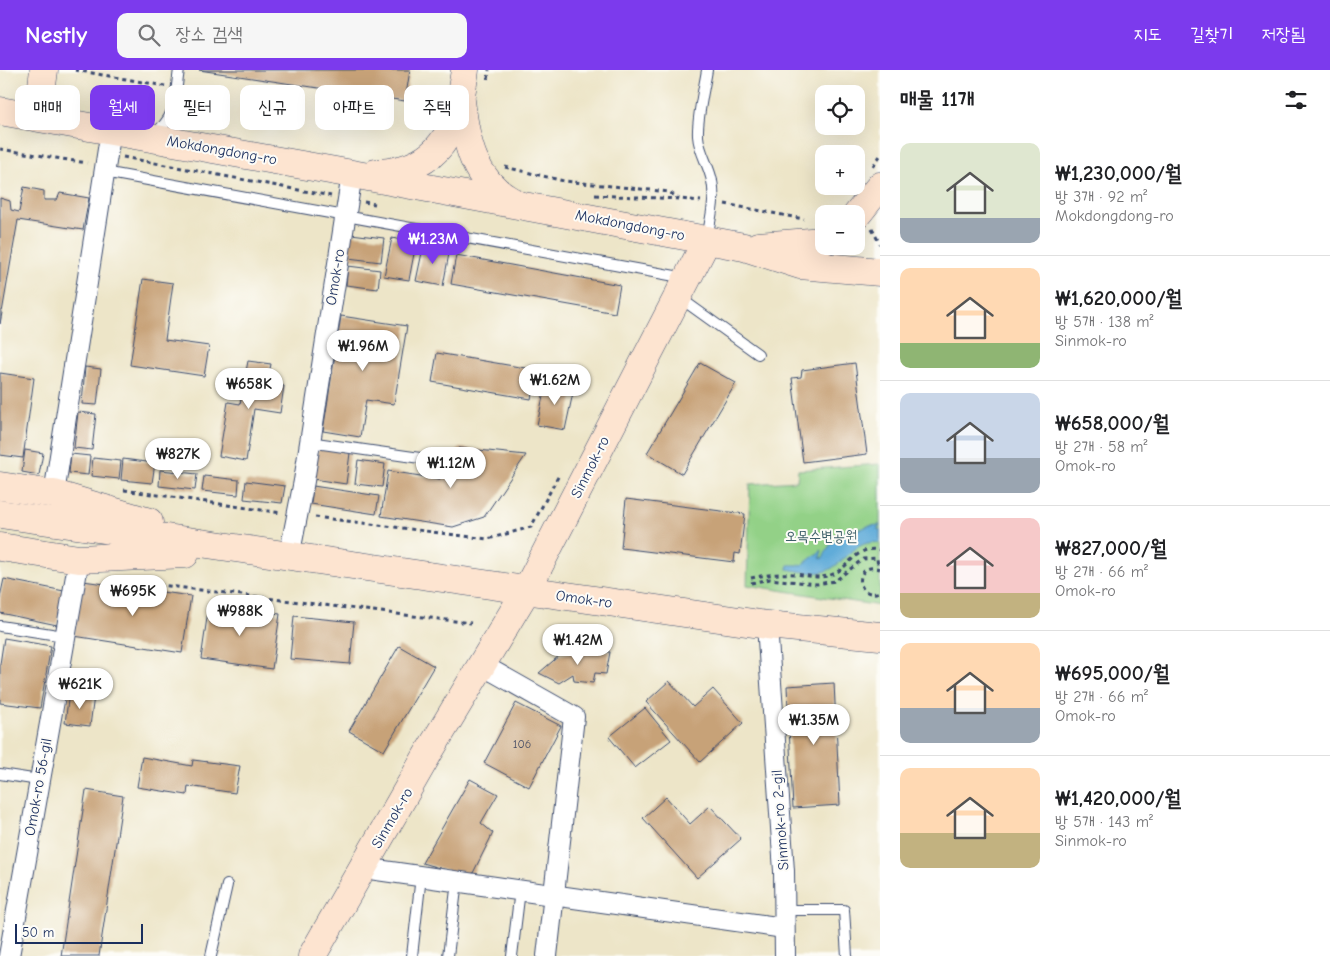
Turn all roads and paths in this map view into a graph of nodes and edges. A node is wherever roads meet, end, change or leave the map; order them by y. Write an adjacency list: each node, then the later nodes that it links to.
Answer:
1 (44, 70): 7 (main road)
2 (75, 70): 10 (path)
3 (179, 70): 8 (lane)
4 (465, 70): 9 (main road, Mokdongdong-ro)
5 (489, 70): 11 (path)
6 (707, 70): 30 (lane)
7 (42, 85)
8 (176, 85)
9 (463, 85)
10 (165, 86)
11 (486, 87)
12 (0, 111): 13 (main road, Mokdongdong-ro)
13 (15, 113)
14 (165, 125): 18 (lane)
15 (64, 130): 19 (main road, Mokdongdong-ro)
16 (450, 130): 21 (main road, Mokdongdong-ro)
17 (465, 130): 26 (main road, Mokdongdong-ro)
18 (148, 137): 19 (main road, Mokdongdong-ro); 21 (main road, Mokdongdong-ro)
19 (107, 152): 24 (lane); 24 (path); 40 (street)
20 (499, 162): 23 (path)
21 (325, 169): 24 (main road, Mokdongdong-ro)
22 (880, 186): 28 (main road)
23 (593, 195)
24 (348, 196): 25 (path); 26 (main road, Mokdongdong-ro); 34 (lane); 36 (street, Omok-ro)
25 (375, 204)
26 (516, 204): 30 (main road, Mokdongdong-ro)
27 (722, 204): 29 (path)
28 (865, 205)
29 (807, 220)
30 (707, 240): 32 (main road, Mokdongdong-ro); 34 (main road, Sinmok-ro)
31 (815, 242): 32 (main road, Mokdongdong-ro)
32 (744, 247): 33 (main road, Mokdongdong-ro)
33 (880, 272)
34 (683, 288): 35 (lane); 51 (main road, Sinmok-ro)
35 (758, 354)
36 (309, 442): 37 (lane); 42 (street, Omok-ro)
37 (427, 459)
38 (0, 486): 40 (main road, Omok-ro)
39 (123, 490): 42 (path)
40 (54, 494): 46 (main road, Omok-ro)
41 (0, 514): 46 (main road, Omok-ro)
42 (297, 515): 43 (path); 47 (street, Omok-ro)
43 (532, 527)
44 (0, 547): 48 (main road, Omok-ro)
45 (880, 550): 49 (path)
46 (249, 551): 47 (main road, Omok-ro); 48 (main road, Omok-ro)
47 (289, 557): 51 (main road, Omok-ro)
48 (79, 559): 56 (street, Omok-ro 56-gil)
49 (879, 568): 52 (path)
50 (118, 580): 53 (path)
51 (526, 590): 54 (main road, Omok-ro); 58 (main road, Sinmok-ro)
52 (880, 592)
53 (471, 623)
54 (767, 625): 57 (main road, Omok-ro); 67 (street, Sinmok-ro 2-gil)
55 (0, 626): 56 (lane)
56 (64, 636): 60 (street, Omok-ro 56-gil)
57 (880, 636)
58 (482, 665): 61 (main road, Sinmok-ro); 66 (street)
59 (0, 774): 60 (lane)
60 (39, 780): 68 (street, Omok-ro 56-gil)
61 (363, 868): 62 (street, Sinmok-ro); 70 (main road, Sinmok-ro)
62 (421, 876): 63 (street, Sinmok-ro); 71 (lane)
63 (457, 881): 65 (street, Sinmok-ro); 72 (lane)
64 (227, 885): 69 (lane)
65 (520, 890): 66 (street, Sinmok-ro); 73 (lane)
66 (555, 895): 67 (street, Sinmok-ro); 74 (street)
67 (784, 919): 75 (street, Sinmok-ro 2-gil); 76 (lane)
68 (9, 956)
69 (211, 956)
70 (312, 956)
71 (412, 956)
72 (448, 956)
73 (512, 956)
74 (547, 956)
75 (785, 956)
76 (847, 956)

